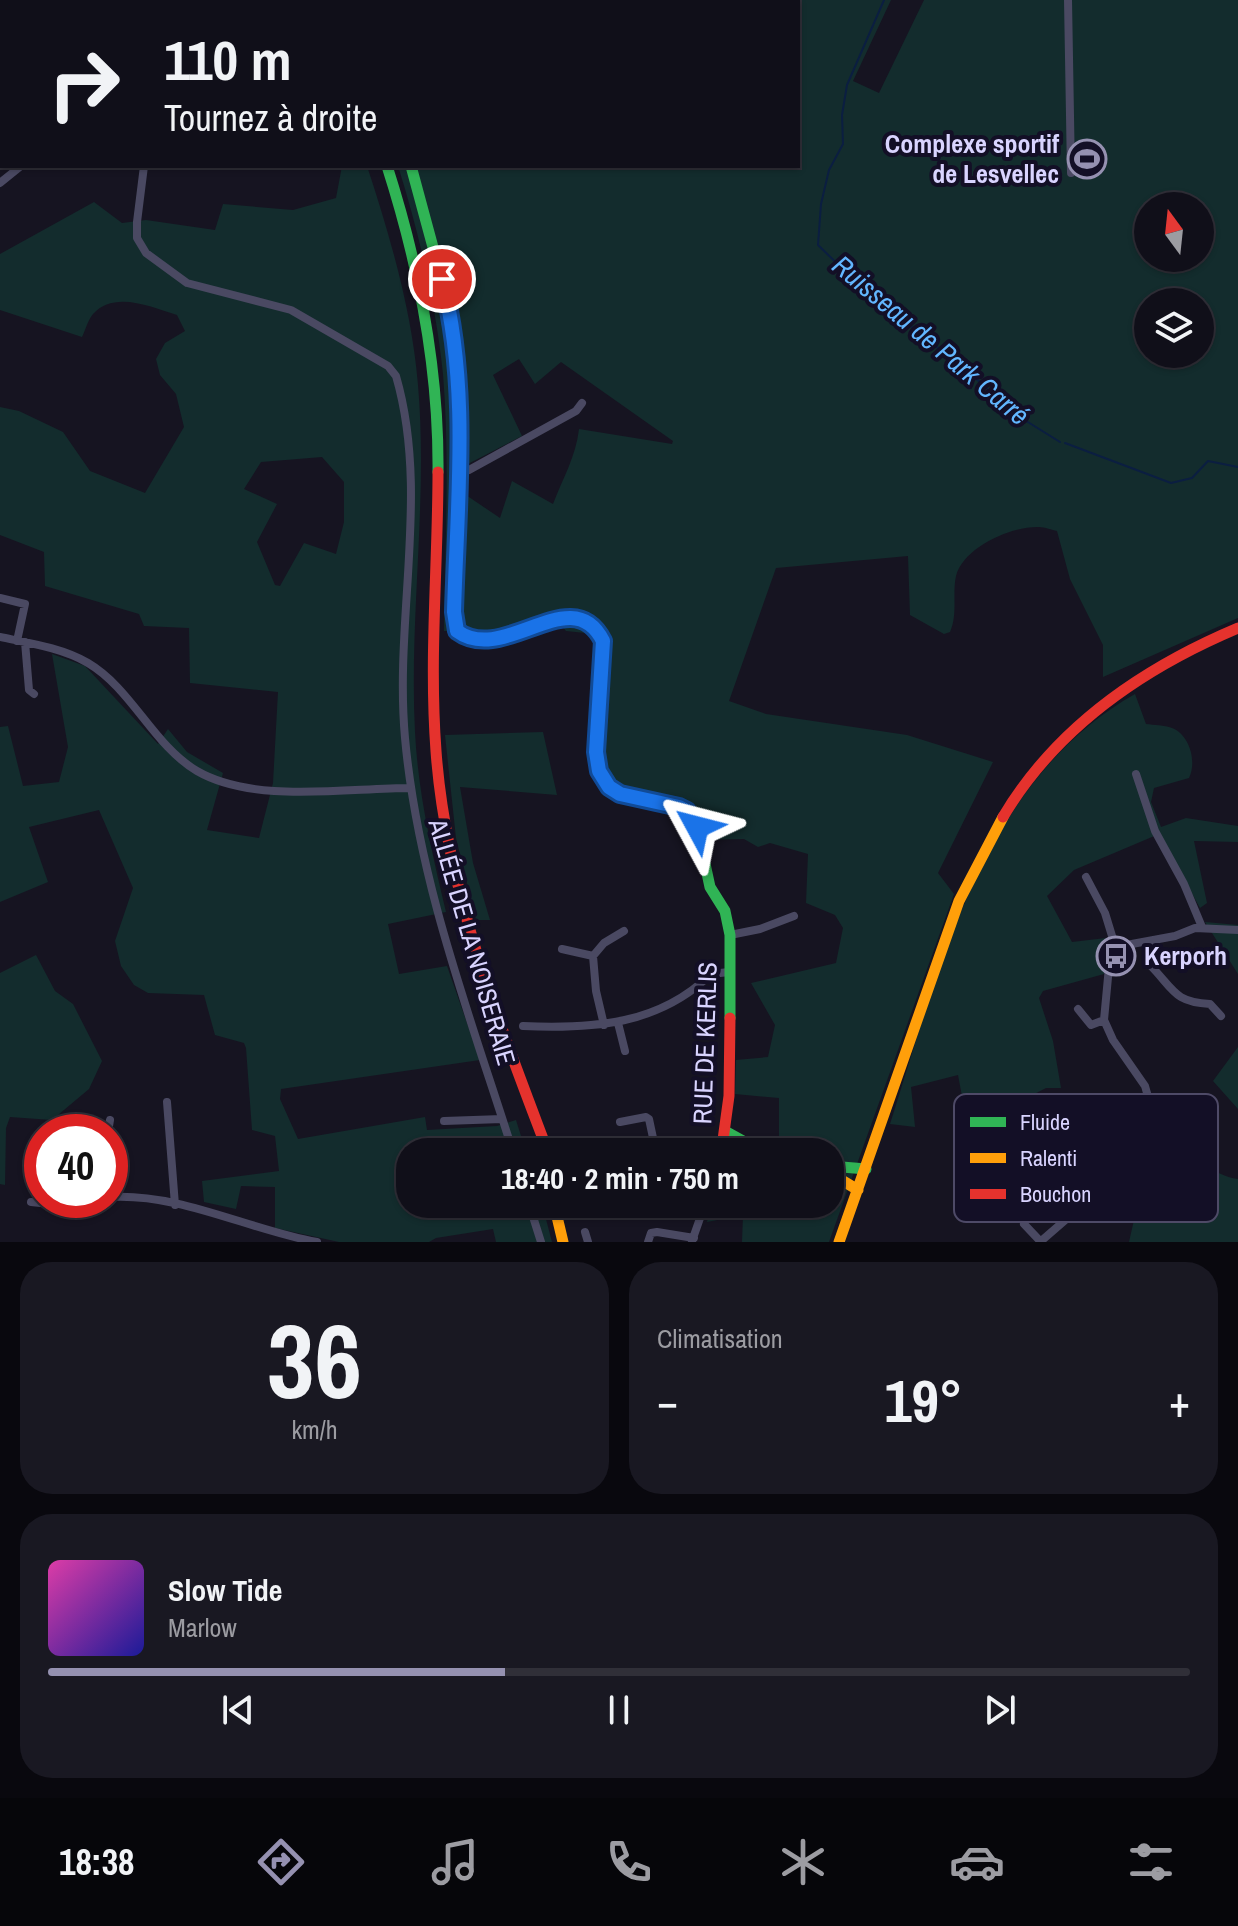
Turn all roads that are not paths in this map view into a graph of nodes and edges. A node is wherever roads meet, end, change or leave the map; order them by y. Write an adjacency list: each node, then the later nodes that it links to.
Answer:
1 (1068, 0): 7 (street)
2 (19, 168): 8 (street)
3 (144, 168): 17 (street, ALLÉE DE LA NOISERAIE)
4 (378, 168): 42 (main road)
5 (388, 168): 43 (main road)
6 (412, 168): 10 (main road)
7 (1071, 173)
8 (0, 183)
9 (582, 403): 10 (street)
10 (458, 474): 23 (main road)
11 (0, 598): 14 (street)
12 (1238, 628): 47 (main road)
13 (0, 637): 14 (street)
14 (21, 642): 15 (street); 17 (street)
15 (34, 694)
16 (1136, 774): 20 (street)
17 (410, 788): 38 (street, ALLÉE DE LA NOISERAIE)
18 (1086, 877): 26 (street)
19 (794, 916): 23 (street)
20 (1202, 927): 21 (street); 24 (street)
21 (1238, 930)
22 (624, 931): 27 (street)
23 (730, 935): 28 (main road, RUE DE KERLIS)
24 (1157, 940): 26 (street); 30 (street)
25 (562, 949): 27 (street)
26 (1116, 949): 31 (street)
27 (593, 956): 33 (street)
28 (729, 972): 32 (street); 45 (main road, RUE DE KERLIS)
29 (1078, 1009): 31 (street)
30 (1221, 1016)
31 (1104, 1020): 36 (street)
32 (618, 1023): 33 (street); 35 (street)
33 (604, 1025): 34 (street)
34 (523, 1026)
35 (625, 1051)
36 (1147, 1094)
37 (167, 1102): 51 (street)
38 (502, 1119): 39 (street); 41 (street, ALLÉE DE LA NOISERAIE)
39 (444, 1121)
40 (620, 1122): 44 (street)
41 (508, 1138)
42 (533, 1138)
43 (543, 1138)
44 (652, 1138)
45 (723, 1138)
46 (844, 1167): 47 (main road)
47 (866, 1169): 49 (main road)
48 (844, 1182): 49 (main road)
49 (858, 1190): 66 (main road)
50 (128, 1197): 51 (street)
51 (175, 1205): 60 (street)
52 (533, 1218): 61 (street)
53 (557, 1218): 62 (main road)
54 (567, 1218): 63 (main road)
55 (700, 1218): 59 (street)
56 (1064, 1222): 67 (street)
57 (1024, 1224): 67 (street)
58 (585, 1232): 64 (street)
59 (693, 1240): 65 (street)
60 (317, 1242)
61 (541, 1242)
62 (563, 1242)
63 (572, 1242)
64 (588, 1242)
65 (648, 1242)
66 (839, 1242)
67 (1041, 1242)

